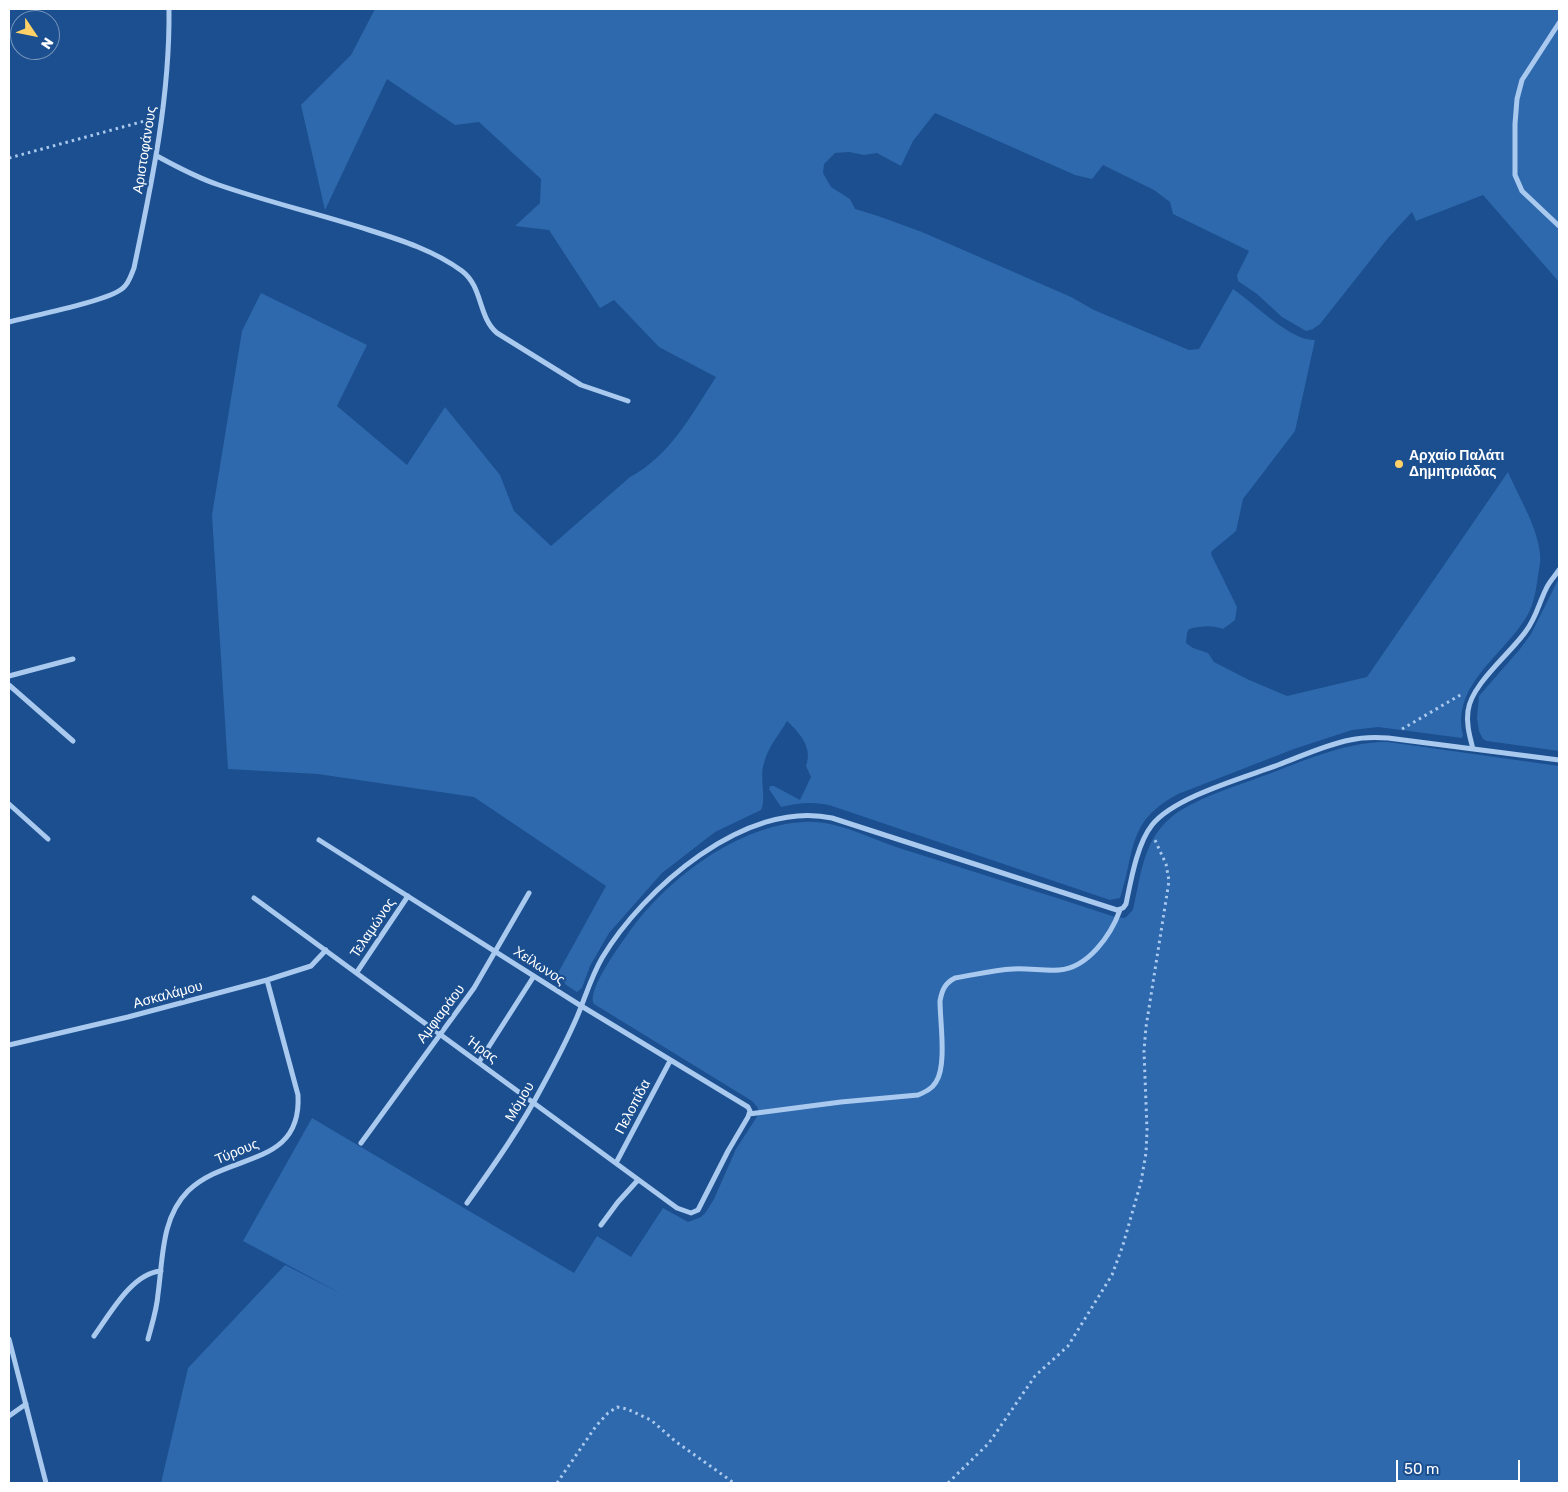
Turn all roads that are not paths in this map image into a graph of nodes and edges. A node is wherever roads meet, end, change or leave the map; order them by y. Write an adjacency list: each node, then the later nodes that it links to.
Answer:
1 (169, 9): 3 (street, Αριστοφάνους)
2 (1559, 23): 4 (street)
3 (157, 156): 5 (street, Αριστοφάνους); 6 (street)
4 (1559, 226)
5 (9, 322)
6 (628, 401)
7 (1559, 570): 12 (street)
8 (73, 659): 9 (street)
9 (9, 676)
10 (9, 685): 11 (street)
11 (73, 741)
12 (1473, 749): 13 (street); 20 (street)
13 (1559, 760)
14 (9, 804): 15 (street)
15 (48, 839)
16 (319, 840): 18 (street, Χείλωνος)
17 (529, 894): 22 (street, Αμφιαράου)
18 (408, 896): 22 (street, Χείλωνος); 23 (street, Τελαμώνος)
19 (254, 898): 21 (street, Ήρας)
20 (1120, 910): 26 (street, Μόμου); 32 (street)
21 (326, 950): 23 (street, Ήρας); 25 (street, Ασκαλάμου)
22 (495, 951): 24 (street, Χείλωνος); 27 (street, Αμφιαράου)
23 (356, 972): 27 (street, Ήρας)
24 (534, 976): 26 (street, Χείλωνος); 30 (street)
25 (267, 980): 28 (street, Ασκαλάμου); 38 (street, Τύρους)
26 (581, 1006): 29 (street, Χείλωνος); 31 (street, Μόμου)
27 (440, 1034): 30 (street, Ήρας); 33 (street, Αμφιαράου)
28 (9, 1045)
29 (670, 1061): 32 (street, Χείλωνος); 34 (street, Πελοπίδα)
30 (479, 1062): 31 (street, Ήρας)
31 (534, 1102): 34 (street, Ήρας); 36 (street, Μόμου)
32 (749, 1111): 35 (street, Ήρας)
33 (361, 1143)
34 (616, 1163): 35 (street, Ήρας)
35 (638, 1180): 37 (street)
36 (467, 1203)
37 (601, 1225)
38 (161, 1270): 39 (street); 41 (street, Τύρους)
39 (94, 1336)
40 (9, 1339): 42 (street)
41 (148, 1339)
42 (26, 1404): 43 (street); 44 (street)
43 (9, 1416)
44 (46, 1483)

